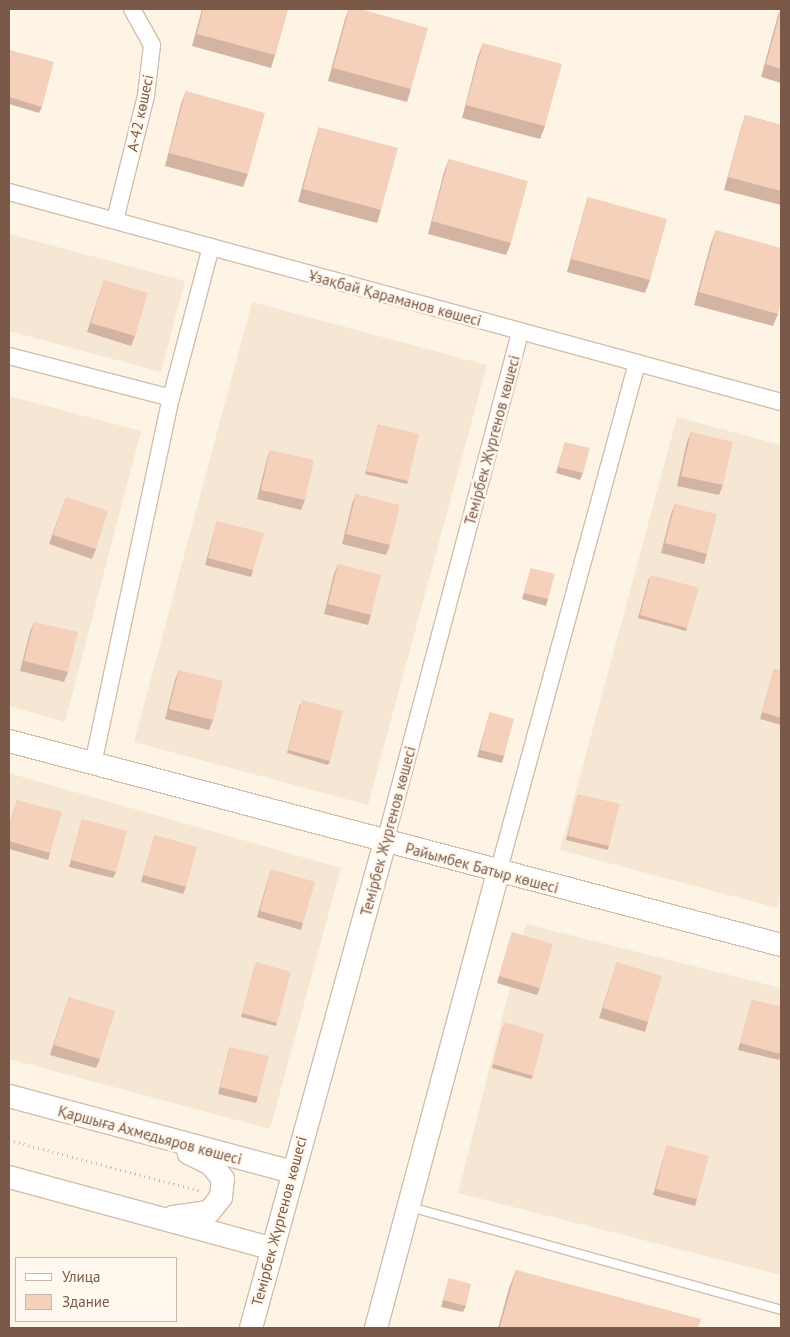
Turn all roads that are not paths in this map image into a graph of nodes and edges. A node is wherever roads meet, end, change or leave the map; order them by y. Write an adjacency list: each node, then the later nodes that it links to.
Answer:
1 (132, 9): 3 (street, А-42 көшесі)
2 (9, 192): 3 (street, Ұзақбай Қараманов көшесі)
3 (115, 220): 4 (street, Ұзақбай Қараманов көшесі)
4 (211, 247): 5 (street, Ұзақбай Қараманов көшесі); 8 (street)
5 (520, 333): 7 (street, Ұзақбай Қараманов көшесі); 12 (street, Темірбек Жүргенов көшесі)
6 (9, 356): 8 (street)
7 (637, 364): 9 (street, Ұзақбай Қараманов көшесі); 13 (street)
8 (171, 398): 11 (street)
9 (781, 402)
10 (9, 741): 11 (street, Райымбек Батыр көшесі)
11 (93, 764): 12 (street, Райымбек Батыр көшесі)
12 (386, 842): 13 (street, Райымбек Батыр көшесі); 17 (street, Темірбек Жүргенов көшесі)
13 (498, 873): 14 (street, Райымбек Батыр көшесі); 19 (street)
14 (781, 946)
15 (9, 1096): 16 (street, Қаршыға Ахмедьяров көшесі)
16 (163, 1139): 17 (street, Қаршыға Ахмедьяров көшесі); 20 (street)
17 (292, 1172): 21 (street, Темірбек Жүргенов көшесі)
18 (9, 1176): 20 (street)
19 (408, 1207): 22 (lane); 24 (street)
20 (156, 1216): 21 (street)
21 (271, 1248): 23 (street, Темірбек Жүргенов көшесі)
22 (781, 1310)
23 (251, 1328)
24 (376, 1328)

